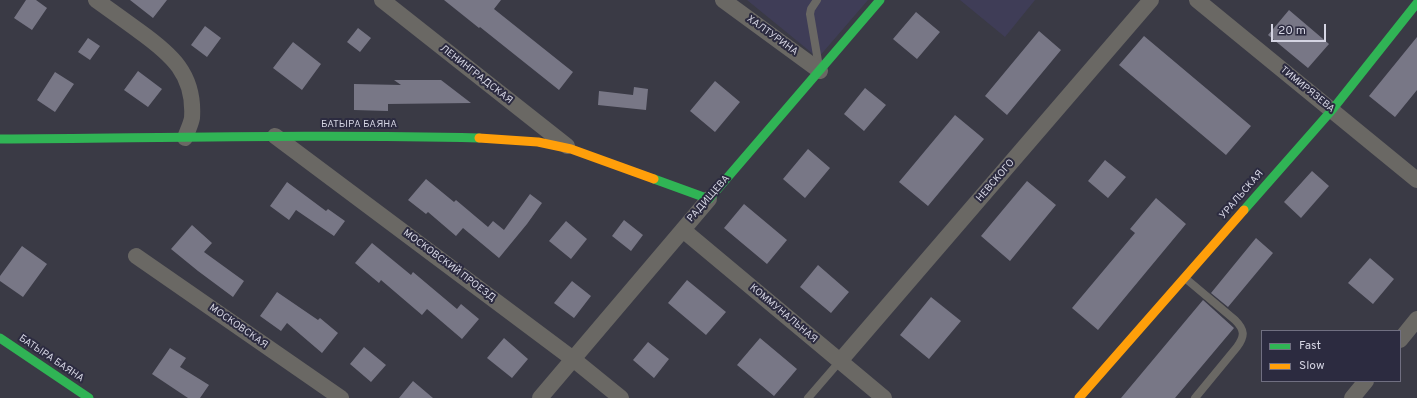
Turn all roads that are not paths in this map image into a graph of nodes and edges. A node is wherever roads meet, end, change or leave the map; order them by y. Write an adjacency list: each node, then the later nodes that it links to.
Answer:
1 (96, 0): 12 (street)
2 (382, 0): 14 (street, ЛЕНИНГРАДСКАЯ)
3 (723, 0): 9 (street, ХАЛТУРИНА)
4 (817, 0): 9 (lane)
5 (880, 0): 9 (street, РАДИЩЕВА)
6 (1151, 0): 24 (street, НЕВСКОГО)
7 (1197, 0): 10 (street, ТИМИРЯЗЕВА)
8 (1417, 3): 10 (street, УРАЛЬСКАЯ)
9 (820, 71): 16 (street, РАДИЩЕВА)
10 (1332, 110): 15 (street, ТИМИРЯЗЕВА); 19 (street, УРАЛЬСКАЯ)
11 (275, 136): 12 (street, БАТЫРА БАЯНА); 14 (street, БАТЫРА БАЯНА); 23 (street, МОСКОВСКИЙ ПРОЕЗД)
12 (185, 138): 13 (street, БАТЫРА БАЯНА)
13 (0, 139)
14 (571, 149): 16 (street, БАТЫРА БАЯНА)
15 (1417, 180)
16 (709, 199): 17 (street, РАДИЩЕВА)
17 (683, 230): 23 (street, РАДИЩЕВА); 24 (street, КОММУНАЛЬНАЯ)
18 (136, 256): 27 (street, МОСКОВСКАЯ)
19 (1184, 278): 32 (street, УРАЛЬСКАЯ); 33 (lane)
20 (1417, 319): 22 (street)
21 (0, 338): 26 (street, БАТЫРА БАЯНА)
22 (1401, 339)
23 (573, 359): 28 (street, РАДИЩЕВА); 29 (street, МОСКОВСКИЙ ПРОЕЗД)
24 (840, 361): 30 (lane); 31 (street, КОММУНАЛЬНАЯ)
25 (1365, 382): 34 (street)
26 (89, 398)
27 (341, 398)
28 (540, 398)
29 (621, 398)
30 (808, 398)
31 (884, 398)
32 (1079, 398)
33 (1194, 398)
34 (1352, 398)

